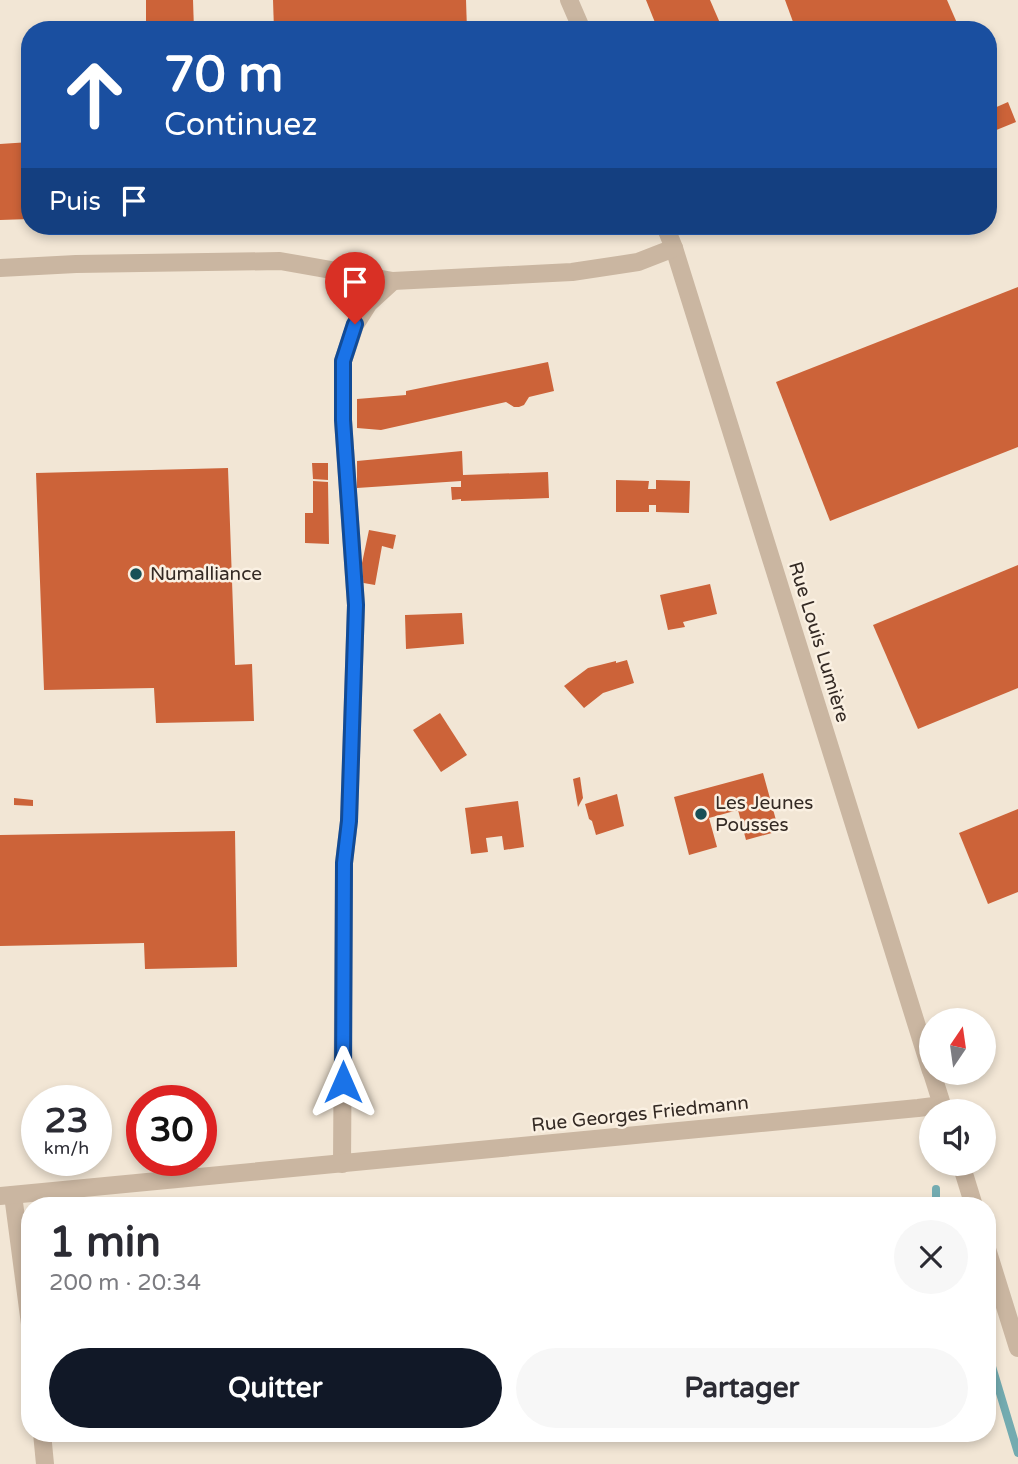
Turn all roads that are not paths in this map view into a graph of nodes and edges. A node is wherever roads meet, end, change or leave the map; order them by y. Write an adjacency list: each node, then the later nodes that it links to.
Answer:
1 (569, 0): 2 (street)
2 (578, 21)
3 (669, 235): 4 (street, Rue Louis Lumière)
4 (674, 248): 6 (street); 7 (street, Rue Louis Lumière)
5 (0, 268): 6 (street)
6 (393, 281): 9 (street)
7 (919, 1034)
8 (919, 1108): 9 (street, Rue Georges Friedmann)
9 (342, 1164): 11 (street, Rue Georges Friedmann)
10 (965, 1176): 12 (street)
11 (7, 1195): 13 (street)
12 (971, 1197)
13 (21, 1274)
14 (996, 1278): 15 (street)
15 (1018, 1348)
16 (43, 1442): 17 (street)
17 (45, 1464)

